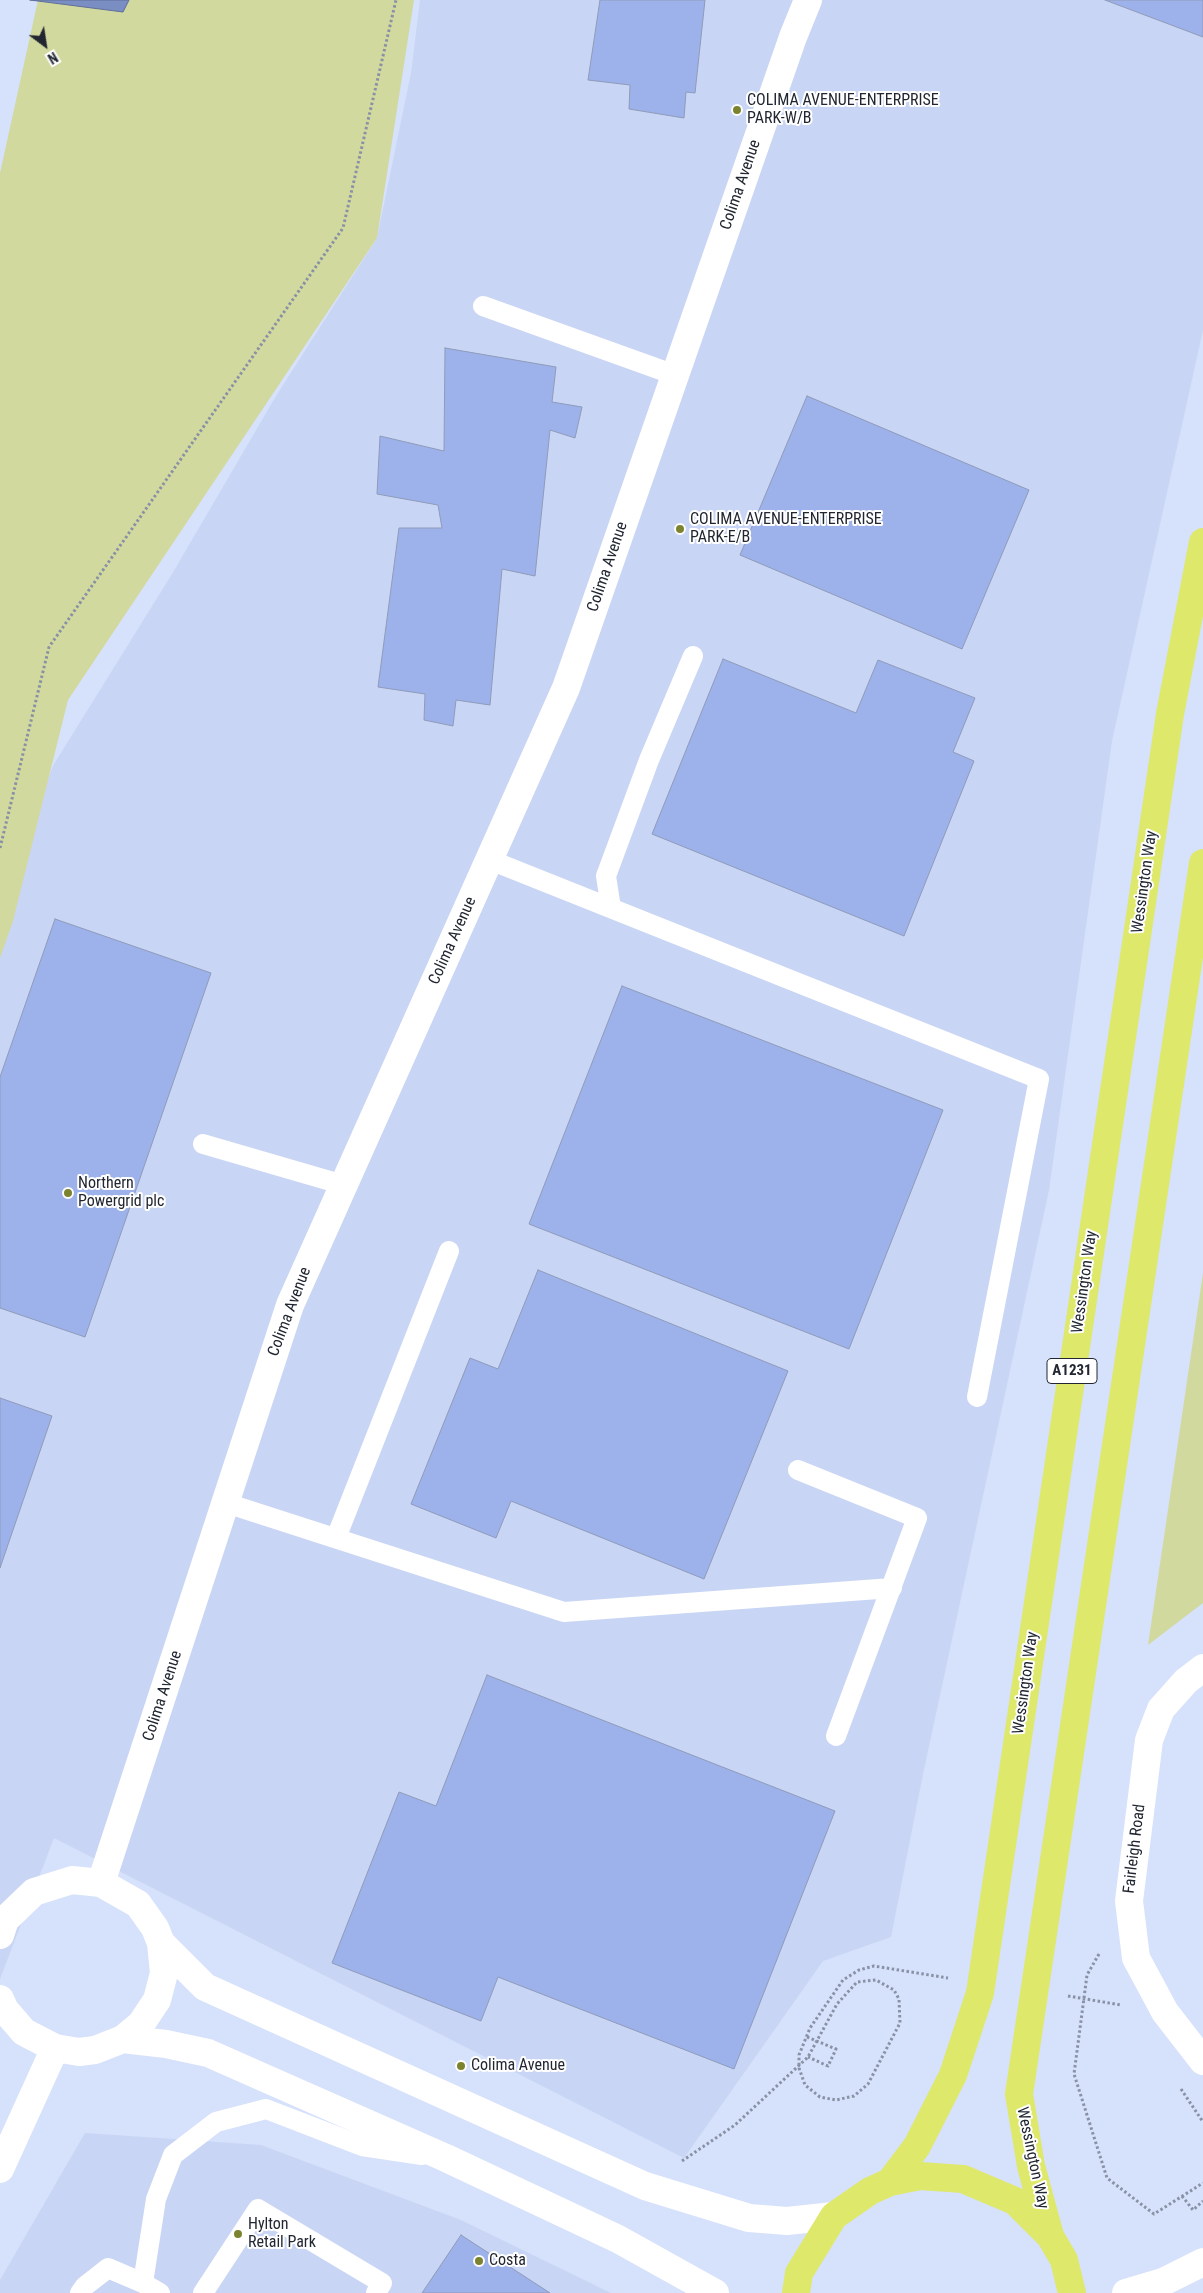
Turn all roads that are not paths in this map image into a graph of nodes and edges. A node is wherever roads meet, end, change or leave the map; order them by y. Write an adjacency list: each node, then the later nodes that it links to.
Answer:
1 (808, 0): 3 (street, Colima Avenue)
2 (483, 306): 3 (lane)
3 (675, 374): 6 (street, Colima Avenue)
4 (1203, 542): 28 (highway, Wessington Way / A1231)
5 (693, 656): 8 (lane)
6 (490, 860): 8 (lane); 10 (street, Colima Avenue)
7 (1203, 864): 30 (highway, Wessington Way)
8 (611, 908): 12 (lane)
9 (203, 1144): 10 (lane)
10 (344, 1185): 14 (street, Colima Avenue)
11 (449, 1251): 15 (lane)
12 (977, 1397)
13 (798, 1470): 16 (lane)
14 (226, 1503): 15 (lane); 19 (street, Colima Avenue)
15 (336, 1538): 16 (lane)
16 (892, 1588): 18 (lane)
17 (1203, 1668): 25 (street, Fairleigh Road)
18 (836, 1736)
19 (102, 1883): 20 (street); 21 (street)
20 (2, 1925)
21 (161, 1944): 23 (street); 29 (street)
22 (0, 1999): 24 (street)
23 (123, 2039): 24 (street); 26 (street)
24 (55, 2048): 27 (street)
25 (1203, 2060)
26 (446, 2158): 32 (lane); 37 (street)
27 (0, 2169)
28 (890, 2182): 29 (highway, Wessington Way); 30 (highway, Wessington Way)
29 (834, 2216): 38 (highway, Wessington Way)
30 (1050, 2236): 39 (highway, Wessington Way)
31 (1203, 2262): 40 (street)
32 (143, 2283): 33 (lane); 34 (lane)
33 (80, 2293)
34 (160, 2293)
35 (203, 2293): 36 (lane)
36 (376, 2293)
37 (714, 2293)
38 (796, 2293)
39 (1072, 2293)
40 (1126, 2293)

